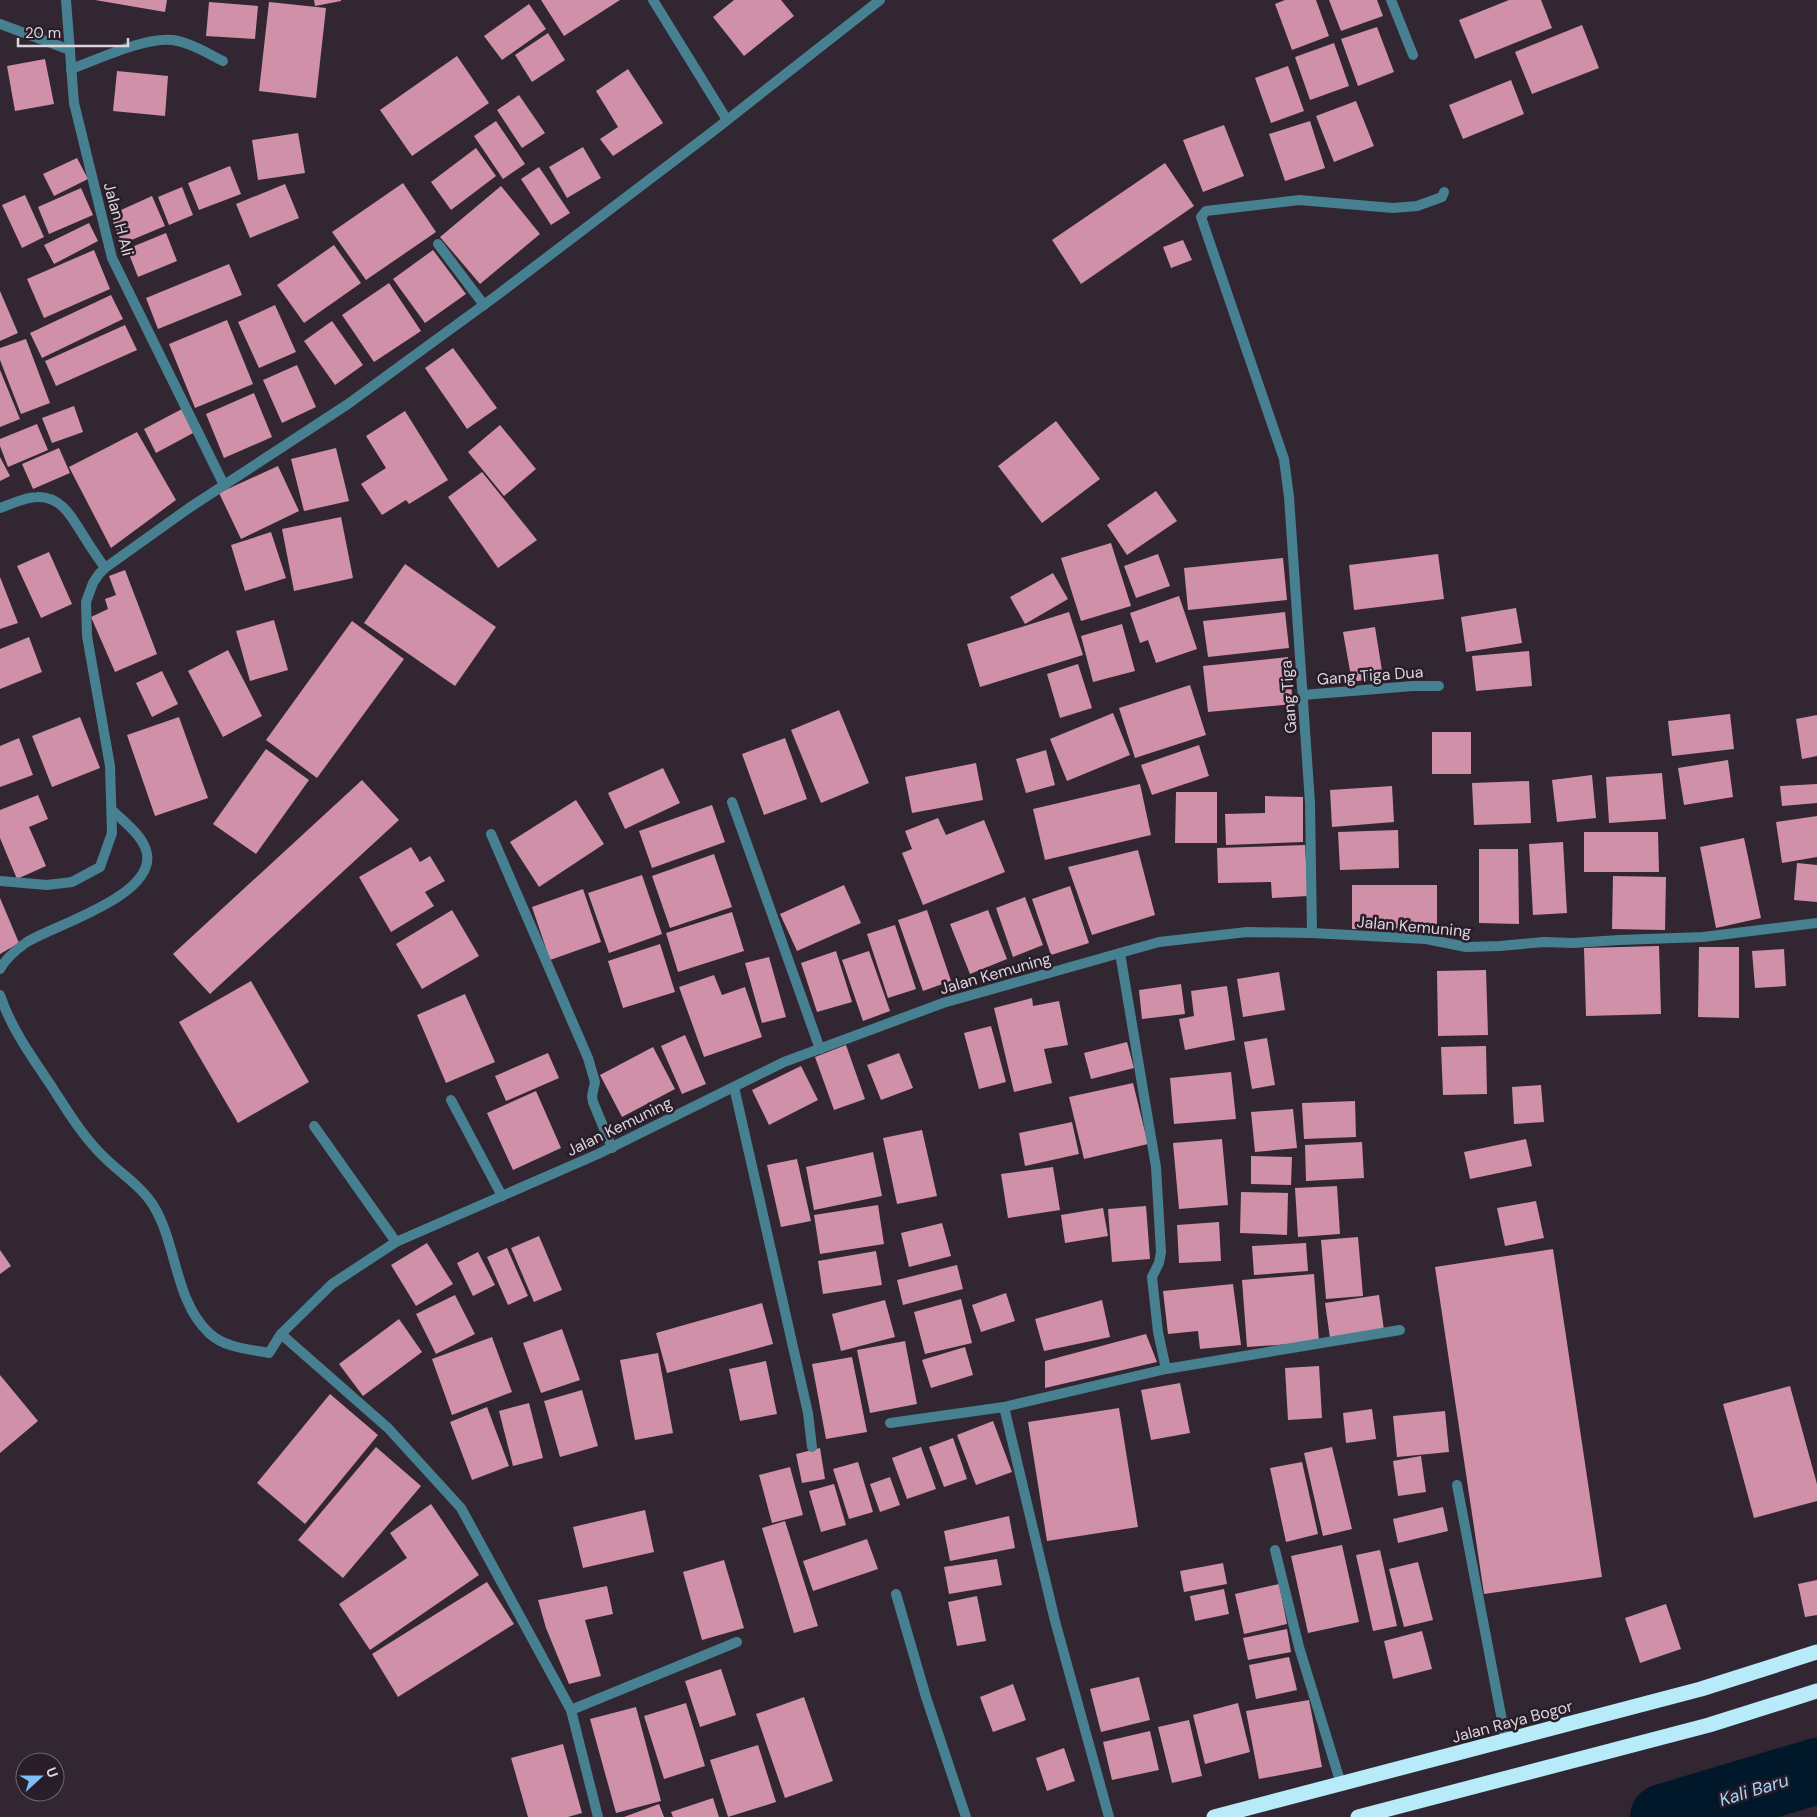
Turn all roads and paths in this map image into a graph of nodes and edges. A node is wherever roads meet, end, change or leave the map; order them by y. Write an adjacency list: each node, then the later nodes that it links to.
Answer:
1 (66, 0): 6 (street, Jalan H Ali)
2 (654, 0): 10 (street)
3 (880, 0): 10 (street)
4 (1391, 0): 7 (street)
5 (0, 24): 6 (street)
6 (70, 50): 9 (street, Jalan H Ali)
7 (1413, 55)
8 (223, 61): 9 (street)
9 (71, 69): 14 (street, Jalan H Ali)
10 (727, 120): 13 (street)
11 (1444, 192): 18 (street, Gang Tiga)
12 (438, 244): 13 (street)
13 (484, 305): 14 (street)
14 (224, 484): 16 (street)
15 (0, 508): 16 (street)
16 (104, 568): 20 (street)
17 (1439, 686): 18 (street, Gang Tiga Dua)
18 (1303, 695): 24 (street, Gang Tiga)
19 (732, 802): 28 (street)
20 (112, 810): 22 (street); 26 (street)
21 (491, 834): 32 (street)
22 (0, 881)
23 (1817, 923): 24 (street, Jalan Kemuning)
24 (1312, 933): 25 (street, Jalan Kemuning)
25 (1120, 953): 28 (street, Jalan Kemuning); 37 (street)
26 (0, 969)
27 (0, 995): 36 (street, Jalan Kemuning)
28 (820, 1049): 29 (street, Jalan Kemuning)
29 (734, 1087): 32 (street, Jalan Kemuning); 40 (street)
30 (451, 1100): 33 (street)
31 (314, 1126): 34 (street)
32 (612, 1148): 33 (street, Jalan Kemuning)
33 (502, 1196): 34 (street, Jalan Kemuning)
34 (396, 1242): 36 (street, Jalan Kemuning)
35 (1400, 1330): 37 (street)
36 (281, 1334): 47 (street)
37 (1166, 1369): 38 (street)
38 (1004, 1407): 39 (street); 52 (street)
39 (890, 1423)
40 (812, 1447)
41 (1458, 1485): 48 (street)
42 (1274, 1550): 49 (street)
43 (896, 1594): 51 (street)
44 (737, 1642): 47 (street)
45 (1817, 1652): 48 (highway, Jalan Raya Bogor)
46 (1817, 1691): 54 (highway)
47 (571, 1710): 50 (street)
48 (1506, 1741): 49 (highway, Jalan Raya Bogor)
49 (1341, 1784): 53 (highway, Jalan Raya Bogor)
50 (598, 1817)
51 (966, 1817)
52 (1108, 1817)
53 (1214, 1817)
54 (1358, 1817)

